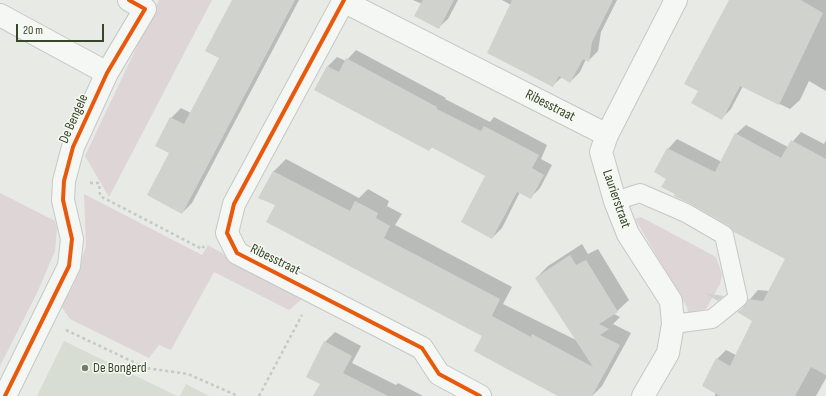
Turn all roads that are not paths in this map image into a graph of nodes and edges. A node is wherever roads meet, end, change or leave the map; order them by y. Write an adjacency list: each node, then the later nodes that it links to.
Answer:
1 (129, 0): 5 (street, De Bengele)
2 (676, 0): 6 (street, Laurierstraat)
3 (344, 1): 6 (street, Ribesstraat); 10 (street, Ribesstraat)
4 (0, 14): 5 (street)
5 (107, 73): 9 (street, De Bengele)
6 (607, 135): 7 (street, Laurierstraat)
7 (614, 201): 8 (street, Laurierstraat); 8 (lane)
8 (673, 324): 11 (street, Laurierstraat)
9 (5, 396)
10 (480, 396)
11 (643, 396)

